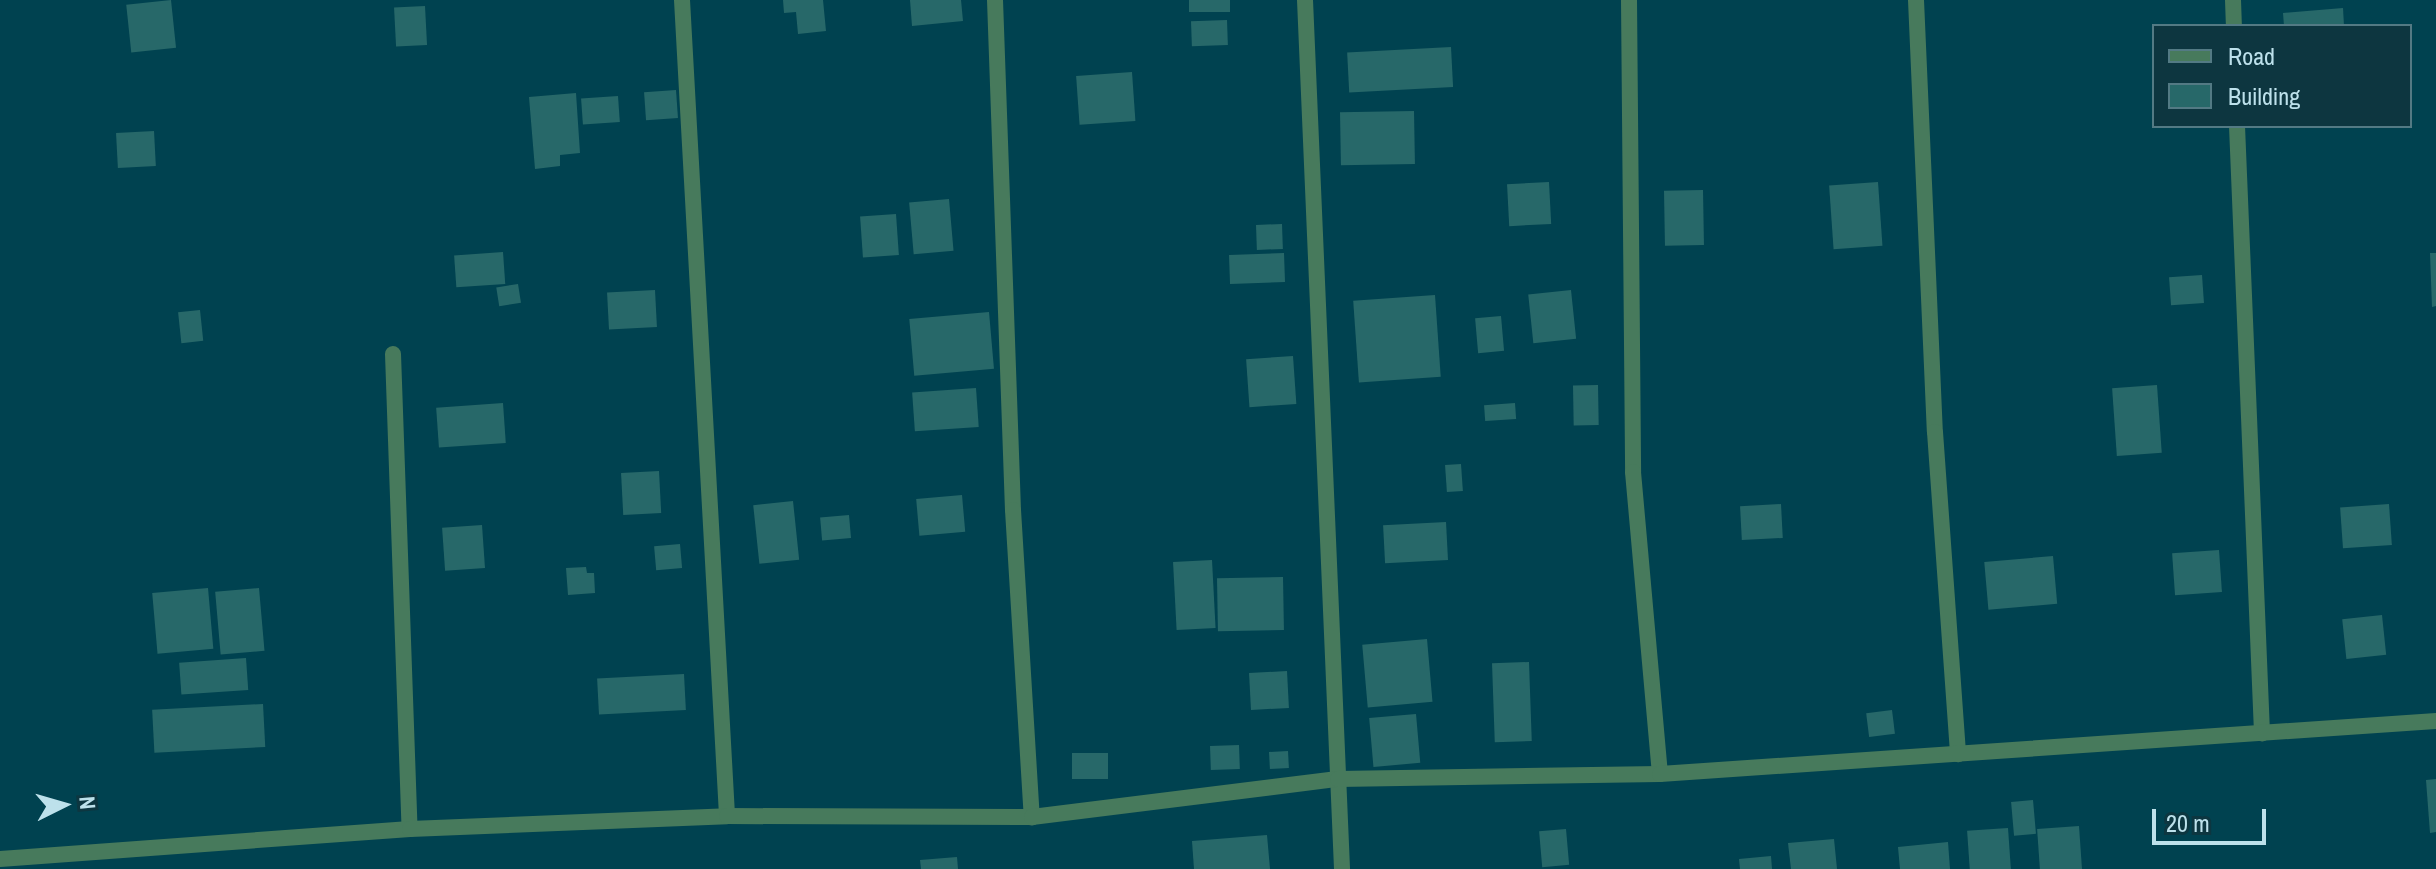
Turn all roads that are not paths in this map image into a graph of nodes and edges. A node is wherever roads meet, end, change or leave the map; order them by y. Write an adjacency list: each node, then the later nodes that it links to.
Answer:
1 (682, 0): 15 (street)
2 (995, 0): 16 (street)
3 (1305, 0): 14 (street)
4 (1629, 0): 13 (street)
5 (1916, 0): 12 (street)
6 (2233, 0): 7 (street)
7 (2234, 24)
8 (2237, 128): 11 (street)
9 (393, 354): 17 (street)
10 (2436, 721): 11 (street)
11 (2262, 733): 12 (street)
12 (1958, 754): 13 (street)
13 (1660, 774): 14 (street)
14 (1338, 779): 16 (street); 19 (street)
15 (727, 816): 16 (street); 17 (street)
16 (1032, 817)
17 (410, 829): 18 (street)
18 (0, 859)
19 (1342, 869)

